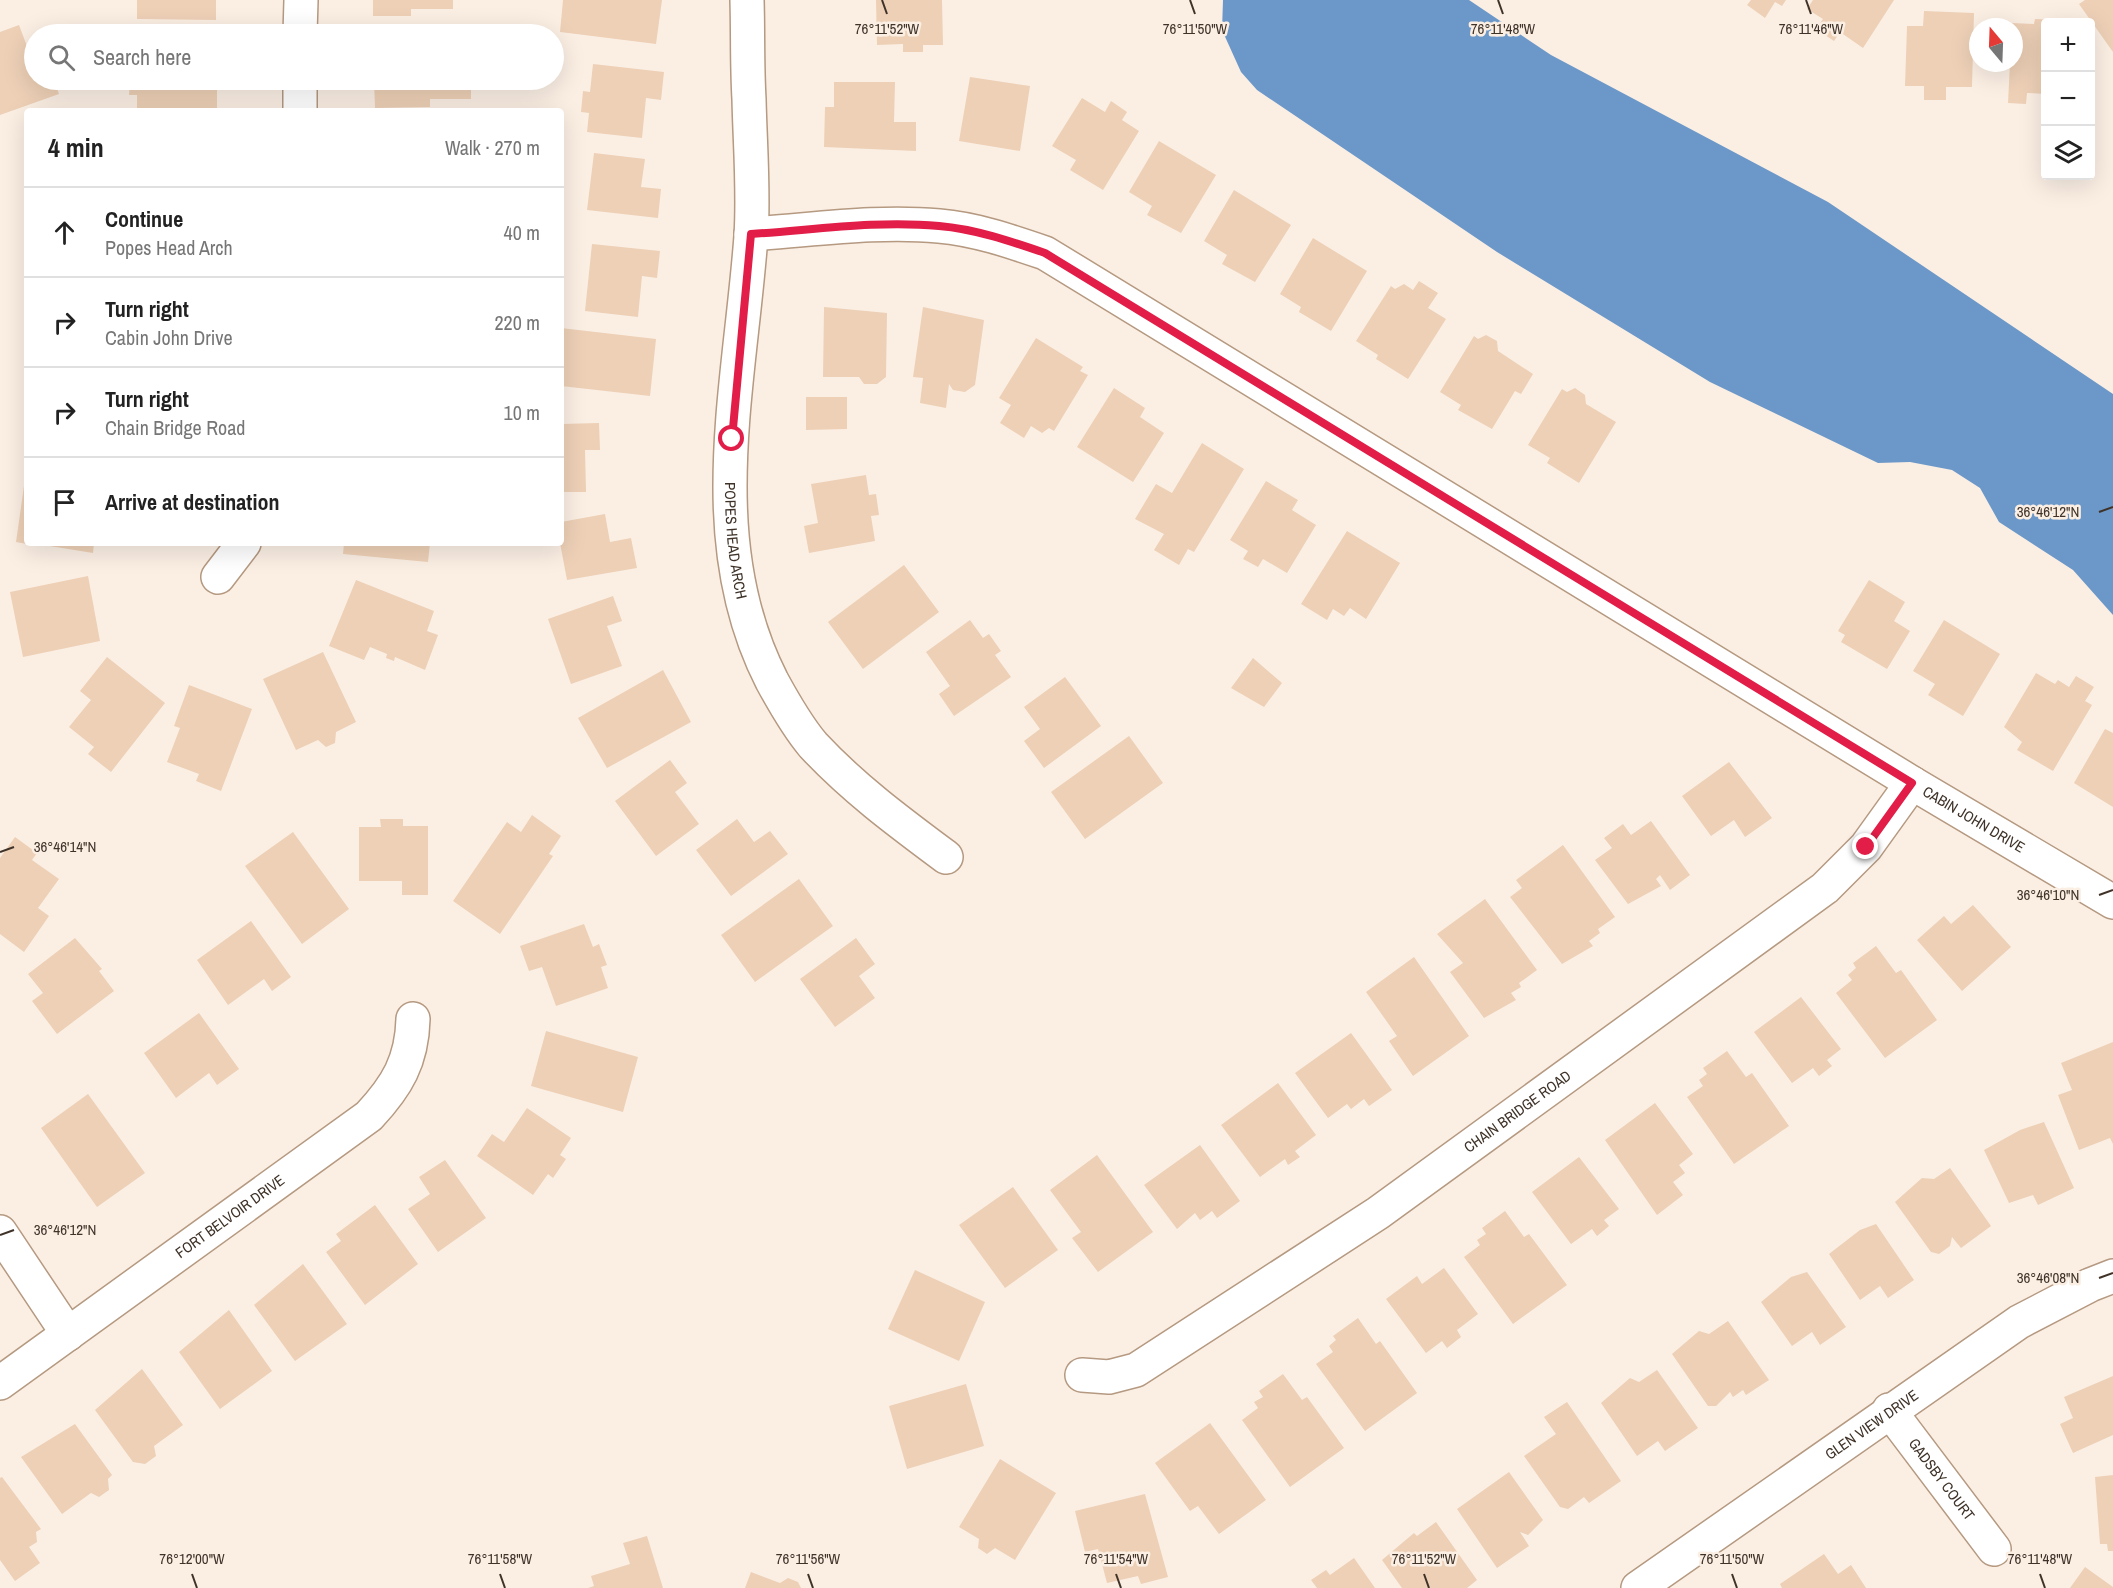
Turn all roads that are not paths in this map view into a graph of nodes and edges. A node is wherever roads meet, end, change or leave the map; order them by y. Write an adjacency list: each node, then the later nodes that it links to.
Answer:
1 (301, 0): 3 (street)
2 (747, 0): 6 (street, POPES HEAD ARCH)
3 (300, 24)
4 (300, 90): 5 (street)
5 (300, 108)
6 (751, 234): 9 (street, CABIN JOHN DRIVE); 10 (street, POPES HEAD ARCH)
7 (242, 546): 8 (street)
8 (218, 577)
9 (1912, 783): 11 (street, CABIN JOHN DRIVE); 16 (street, CHAIN BRIDGE ROAD)
10 (946, 857)
11 (2113, 902)
12 (413, 1019): 15 (street, FORT BELVOIR DRIVE)
13 (0, 1232): 15 (street)
14 (2113, 1276): 18 (street, GLEN VIEW DRIVE)
15 (68, 1334): 17 (street, FORT BELVOIR DRIVE)
16 (1082, 1376)
17 (0, 1383)
18 (1890, 1410): 19 (street, GADSBY COURT); 20 (street, GLEN VIEW DRIVE)
19 (1994, 1549)
20 (1638, 1588)

